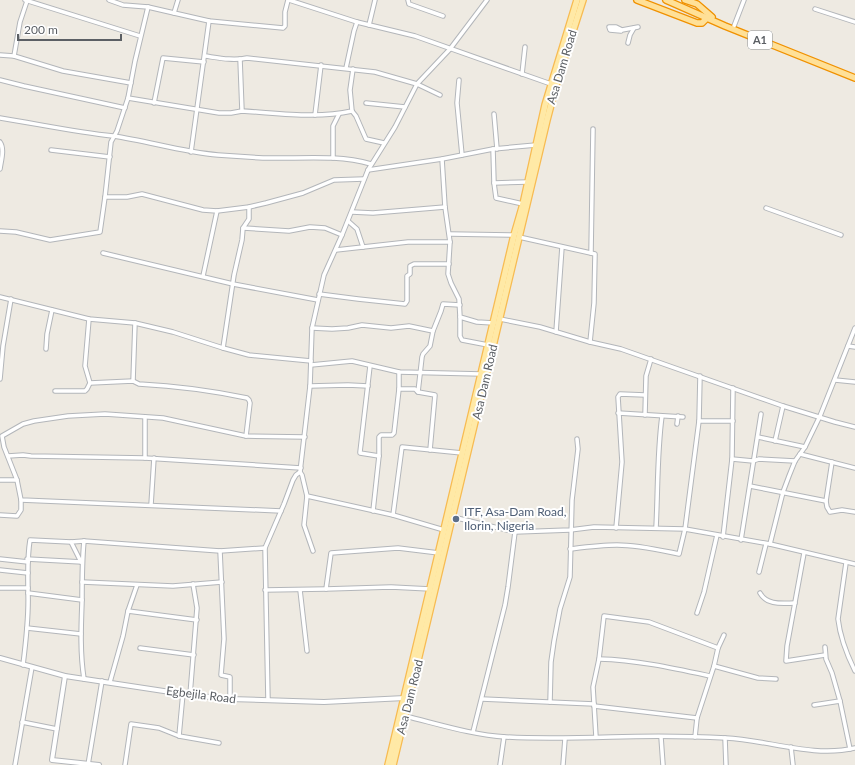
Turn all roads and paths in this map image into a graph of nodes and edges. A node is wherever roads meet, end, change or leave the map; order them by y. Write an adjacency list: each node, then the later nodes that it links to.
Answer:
1 (26, 0): 27 (street); 32 (street)
2 (109, 0): 16 (street)
3 (178, 0): 18 (street)
4 (288, 0): 21 (street); 22 (street)
5 (375, 0): 24 (street)
6 (408, 0): 19 (street)
7 (487, 0): 30 (street)
8 (577, 0): 45 (main road, Asa Dam Road)
9 (583, 0): 85 (main road, Asa Dam Road)
10 (637, 0): 20 (highway)
11 (666, 0): 20 (highway, A1)
12 (671, 0): 20 (highway, A1)
13 (686, 0): 15 (highway)
14 (744, 0): 25 (street)
15 (698, 2): 20 (highway)
16 (148, 7): 18 (street); 27 (street)
17 (815, 9): 23 (street)
18 (174, 13): 21 (street)
19 (443, 16)
20 (710, 18): 25 (highway, A1); 40 (highway, A1)
21 (209, 21): 33 (street)
22 (357, 22): 24 (street); 37 (street)
23 (855, 22)
24 (369, 25): 30 (street)
25 (734, 26): 40 (highway, A1)
26 (622, 30): 28 (street)
27 (140, 36): 43 (street)
28 (628, 42)
29 (525, 47): 39 (street)
30 (450, 49): 39 (street); 44 (street)
31 (0, 55): 32 (street)
32 (14, 56): 43 (street)
33 (205, 56): 34 (street); 35 (street)
34 (240, 59): 36 (street); 53 (street)
35 (204, 62): 48 (street); 52 (street)
36 (321, 65): 37 (street); 57 (street)
37 (346, 68): 38 (street)
38 (353, 69): 44 (street); 54 (street)
39 (522, 74): 45 (street)
40 (855, 77)
41 (0, 80): 51 (street)
42 (460, 80): 68 (street)
43 (131, 83): 47 (street)
44 (417, 84): 46 (street); 50 (street)
45 (551, 84): 63 (main road, Asa Dam Road)
46 (440, 95)
47 (128, 98): 48 (street); 51 (street)
48 (154, 103): 52 (street)
49 (366, 103): 50 (street)
50 (405, 107): 62 (street)
51 (125, 108): 60 (street)
52 (197, 110): 53 (street); 67 (street)
53 (242, 111): 57 (street)
54 (352, 111): 55 (street); 62 (street)
55 (339, 114): 57 (street); 70 (street)
56 (494, 114): 64 (street)
57 (315, 115)
58 (0, 118): 60 (street)
59 (593, 128): 98 (street)
60 (113, 136): 67 (street); 69 (street)
61 (0, 142): 73 (street)
62 (384, 143): 72 (street)
63 (536, 145): 64 (street); 76 (main road, Asa Dam Road)
64 (497, 148): 65 (street)
65 (493, 149): 68 (street); 77 (street)
66 (51, 150): 69 (street)
67 (191, 152): 70 (street)
68 (462, 155): 71 (street)
69 (110, 157): 78 (street)
70 (333, 158): 72 (street)
71 (442, 159): 74 (street); 81 (street)
72 (371, 164): 74 (street)
73 (0, 169)
74 (368, 170): 75 (street)
75 (364, 179): 80 (street); 84 (street)
76 (528, 182): 77 (street); 79 (main road, Asa Dam Road)
77 (494, 183): 79 (street)
78 (105, 197): 83 (street); 88 (street)
79 (523, 204): 85 (main road, Asa Dam Road)
80 (249, 207): 83 (street); 87 (street)
81 (445, 207): 84 (street); 89 (street)
82 (766, 208): 91 (street)
83 (217, 211): 100 (street)
84 (352, 212): 86 (street)
85 (523, 212): 92 (main road, Asa Dam Road)
86 (348, 221): 90 (street); 94 (street)
87 (243, 228): 90 (street); 101 (street)
88 (0, 231)
89 (450, 234): 92 (street); 93 (street)
90 (342, 235): 96 (street)
91 (841, 235)
92 (517, 236): 95 (street); 110 (main road, Asa Dam Road); 112 (main road, Asa Dam Road)
93 (450, 242): 94 (street); 99 (street)
94 (363, 247): 96 (street)
95 (562, 247): 98 (street); 116 (street)
96 (336, 250): 102 (street)
97 (103, 253): 100 (street)
98 (591, 253): 117 (street)
99 (449, 264): 102 (street); 106 (street)
100 (203, 276): 101 (street)
101 (233, 284): 105 (street); 122 (street)
102 (319, 294): 105 (street)
103 (0, 296): 104 (street)
104 (12, 299): 107 (street); 119 (street)
105 (318, 300): 113 (street)
106 (460, 305): 108 (street); 115 (street)
107 (52, 310): 109 (street); 123 (street)
108 (460, 317): 112 (street); 118 (street)
109 (89, 319): 111 (street); 135 (street)
110 (500, 319): 116 (street); 176 (main road, Asa Dam Road)
111 (135, 323): 122 (street); 133 (street)
112 (494, 323): 118 (main road, Asa Dam Road)
113 (312, 328): 115 (street); 125 (street)
114 (855, 328): 120 (street)
115 (433, 331): 128 (street)
116 (556, 332): 117 (street)
117 (590, 342): 124 (street)
118 (488, 345): 129 (main road, Asa Dam Road)
119 (1, 346): 131 (street)
120 (848, 346): 121 (street); 132 (street)
121 (855, 347)
122 (223, 348): 125 (street)
123 (46, 350)
124 (651, 359): 130 (street); 142 (street)
125 (311, 363): 126 (street); 136 (street)
126 (370, 366): 127 (street); 137 (street)
127 (399, 372): 128 (street); 139 (street)
128 (420, 372): 129 (street); 141 (street)
129 (481, 374): 162 (main road, Asa Dam Road)
130 (700, 376): 138 (street); 150 (street)
131 (0, 379)
132 (834, 380): 134 (street); 148 (street)
133 (132, 381): 135 (street); 155 (street)
134 (855, 382)
135 (90, 383): 140 (street)
136 (310, 386): 137 (street); 156 (street)
137 (368, 386): 165 (street)
138 (734, 388): 143 (street); 151 (street)
139 (398, 389): 141 (street); 165 (street)
140 (55, 391)
141 (418, 392): 161 (street)
142 (645, 395): 144 (street); 146 (street)
143 (783, 406): 148 (street); 159 (street)
144 (618, 413): 146 (street); 189 (street)
145 (761, 414): 157 (street)
146 (646, 415): 147 (street)
147 (662, 416): 152 (street); 190 (street)
148 (820, 416): 153 (street); 160 (street)
149 (145, 417): 154 (street); 155 (street); 166 (street)
150 (699, 420): 151 (street); 191 (street)
151 (733, 421): 168 (street)
152 (677, 424)
153 (855, 427)
154 (1, 435): 164 (street)
155 (246, 436): 156 (street)
156 (305, 437): 173 (street)
157 (758, 437): 159 (street); 169 (street)
158 (578, 439): 193 (street)
159 (775, 441): 160 (street)
160 (805, 447): 163 (street)
161 (430, 450): 162 (street); 187 (street)
162 (462, 453): 176 (main road, Asa Dam Road)
163 (800, 454): 170 (street); 171 (street)
164 (8, 456): 166 (street); 175 (street)
165 (379, 456): 184 (street)
166 (144, 458): 167 (street)
167 (154, 458): 173 (street); 182 (street)
168 (732, 459): 169 (street); 196 (street)
169 (753, 461): 170 (street); 177 (street)
170 (795, 461): 178 (street)
171 (832, 462): 172 (street); 181 (street)
172 (855, 468)
173 (301, 470): 179 (street); 183 (street)
174 (0, 480): 175 (street)
175 (17, 480): 180 (street)
176 (458, 485): 188 (main road, Asa Dam Road); 192 (main road, Asa Dam Road)
177 (750, 486): 178 (street); 197 (street)
178 (783, 492): 181 (street); 200 (street)
179 (307, 496): 184 (street); 204 (street)
180 (21, 500): 182 (street); 186 (street)
181 (826, 501): 185 (street)
182 (151, 505): 183 (street)
183 (281, 511): 201 (street)
184 (373, 511): 187 (street)
185 (855, 512)
186 (0, 515)
187 (393, 515): 192 (street)
188 (453, 517): 194 (street); 264 (main road, Asa Dam Road)
189 (616, 528): 190 (street); 193 (street)
190 (656, 528): 191 (street)
191 (686, 529): 195 (street); 202 (street)
192 (444, 530): 205 (main road, Asa Dam Road)
193 (570, 530): 194 (street); 202 (street)
194 (515, 532): 258 (street)
195 (717, 535): 196 (street); 230 (street)
196 (723, 537): 197 (street)
197 (741, 540): 200 (street)
198 (84, 541): 199 (street); 203 (street); 209 (street)
199 (71, 542): 208 (street); 209 (street)
200 (768, 544): 206 (street); 213 (street)
201 (264, 548): 203 (street); 223 (street)
202 (570, 549): 261 (street)
203 (220, 551): 216 (street)
204 (313, 551)
205 (439, 553): 221 (street); 222 (main road, Asa Dam Road)
206 (804, 553): 210 (street); 228 (street)
207 (0, 559): 208 (street)
208 (27, 561): 209 (street); 214 (street)
209 (82, 562): 215 (street)
210 (846, 563): 211 (street); 243 (street)
211 (855, 564)
212 (0, 570): 214 (street)
213 (759, 572)
214 (28, 573): 220 (street)
215 (82, 582): 217 (street); 227 (street)
216 (222, 582): 218 (street); 257 (street)
217 (137, 584): 218 (street); 229 (street)
218 (193, 584): 231 (street)
219 (0, 588): 220 (street)
220 (28, 588): 225 (street)
221 (326, 589): 222 (street); 224 (street)
222 (430, 589): 256 (main road, Asa Dam Road)
223 (265, 590): 224 (street); 259 (street)
224 (300, 590): 238 (street)
225 (28, 593): 227 (street); 232 (street)
226 (760, 593): 228 (street)
227 (82, 600): 233 (street)
228 (795, 603): 240 (street)
229 (128, 611): 231 (street); 253 (street)
230 (697, 613)
231 (197, 620): 239 (street)
232 (27, 628): 233 (street); 244 (street)
233 (81, 634): 250 (street)
234 (724, 635): 237 (street)
235 (825, 647): 240 (street)
236 (140, 648): 239 (street)
237 (718, 648): 242 (street); 245 (street)
238 (307, 651)
239 (194, 655): 255 (street)
240 (825, 655): 260 (street)
241 (0, 658): 244 (street, Egbejila Road)
242 (599, 659): 249 (street); 262 (street)
243 (853, 662): 247 (street)
244 (23, 665): 246 (street, Egbejila Road)
245 (714, 666): 249 (street); 251 (street)
246 (32, 667): 248 (street, Egbejila Road); 266 (street)
247 (855, 671)
248 (65, 676): 250 (street, Egbejila Road); 267 (street)
249 (710, 676): 265 (street)
250 (84, 679): 252 (street, Egbejila Road)
251 (776, 679)
252 (102, 681): 253 (street, Egbejila Road); 281 (street)
253 (110, 682): 254 (street, Egbejila Road)
254 (183, 693): 255 (street, Egbejila Road); 269 (street)
255 (190, 695): 257 (street, Egbejila Road)
256 (405, 698): 259 (street, Egbejila Road); 286 (main road, Asa Dam Road)
257 (230, 699): 259 (street, Egbejila Road)
258 (482, 699): 261 (street); 268 (street)
259 (268, 700)
260 (840, 701): 263 (street); 279 (street)
261 (550, 702): 262 (street)
262 (594, 705): 265 (street); 271 (street)
263 (814, 706)
264 (405, 716): 268 (street); 287 (main road, Asa Dam Road)
265 (697, 718): 273 (street)
266 (22, 722): 267 (street); 282 (street)
267 (57, 729): 280 (street)
268 (473, 732): 270 (street)
269 (179, 736): 276 (street); 285 (street)
270 (504, 737): 275 (street); 288 (street)
271 (596, 737): 272 (street); 275 (street)
272 (661, 737): 273 (street); 290 (street)
273 (695, 737): 274 (street)
274 (725, 738): 277 (street); 291 (street)
275 (564, 739): 289 (street)
276 (219, 743)
277 (792, 747): 279 (street); 292 (street)
278 (855, 748): 279 (street)
279 (850, 749)
280 (52, 760): 281 (street); 283 (street)
281 (88, 764): 284 (street)
282 (15, 765)
283 (51, 765)
284 (99, 765)
285 (125, 765)
286 (388, 765)
287 (393, 765)
288 (500, 765)
289 (563, 765)
290 (663, 765)
291 (726, 765)
292 (792, 765)

